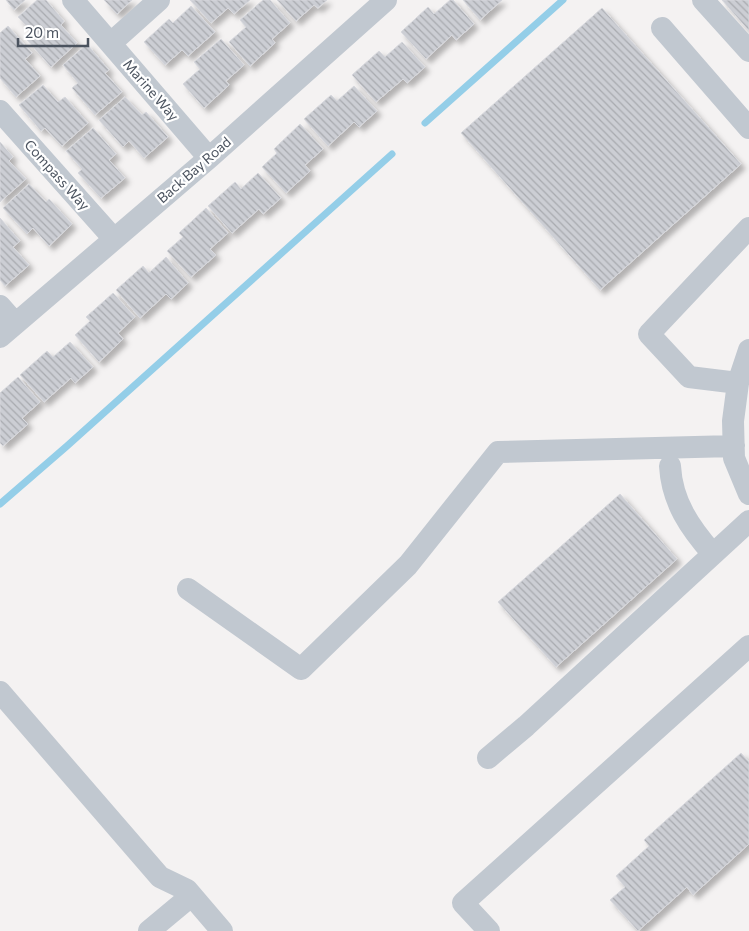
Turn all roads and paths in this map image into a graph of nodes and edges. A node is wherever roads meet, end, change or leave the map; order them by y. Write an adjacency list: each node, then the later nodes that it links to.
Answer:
1 (73, 0): 6 (street, Marine Way)
2 (158, 0): 6 (street)
3 (386, 0): 10 (street, Back Bay Road)
4 (703, 0): 7 (street)
5 (662, 28): 9 (street)
6 (110, 43): 10 (street, Marine Way)
7 (749, 51)
8 (0, 111): 12 (street, Compass Way)
9 (749, 128)
10 (209, 158): 12 (street, Back Bay Road)
11 (749, 228): 16 (street)
12 (114, 239): 14 (street, Back Bay Road)
13 (0, 306): 14 (street)
14 (8, 330)
15 (749, 350): 16 (street)
16 (738, 383): 17 (street)
17 (734, 446): 19 (street); 22 (street)
18 (670, 466): 21 (street)
19 (749, 494)
20 (749, 521): 21 (street)
21 (713, 554): 25 (street)
22 (188, 589)
23 (749, 646): 29 (street)
24 (0, 692): 26 (street)
25 (488, 758)
26 (191, 896): 27 (street); 28 (street)
27 (149, 931)
28 (222, 931)
29 (489, 931)

